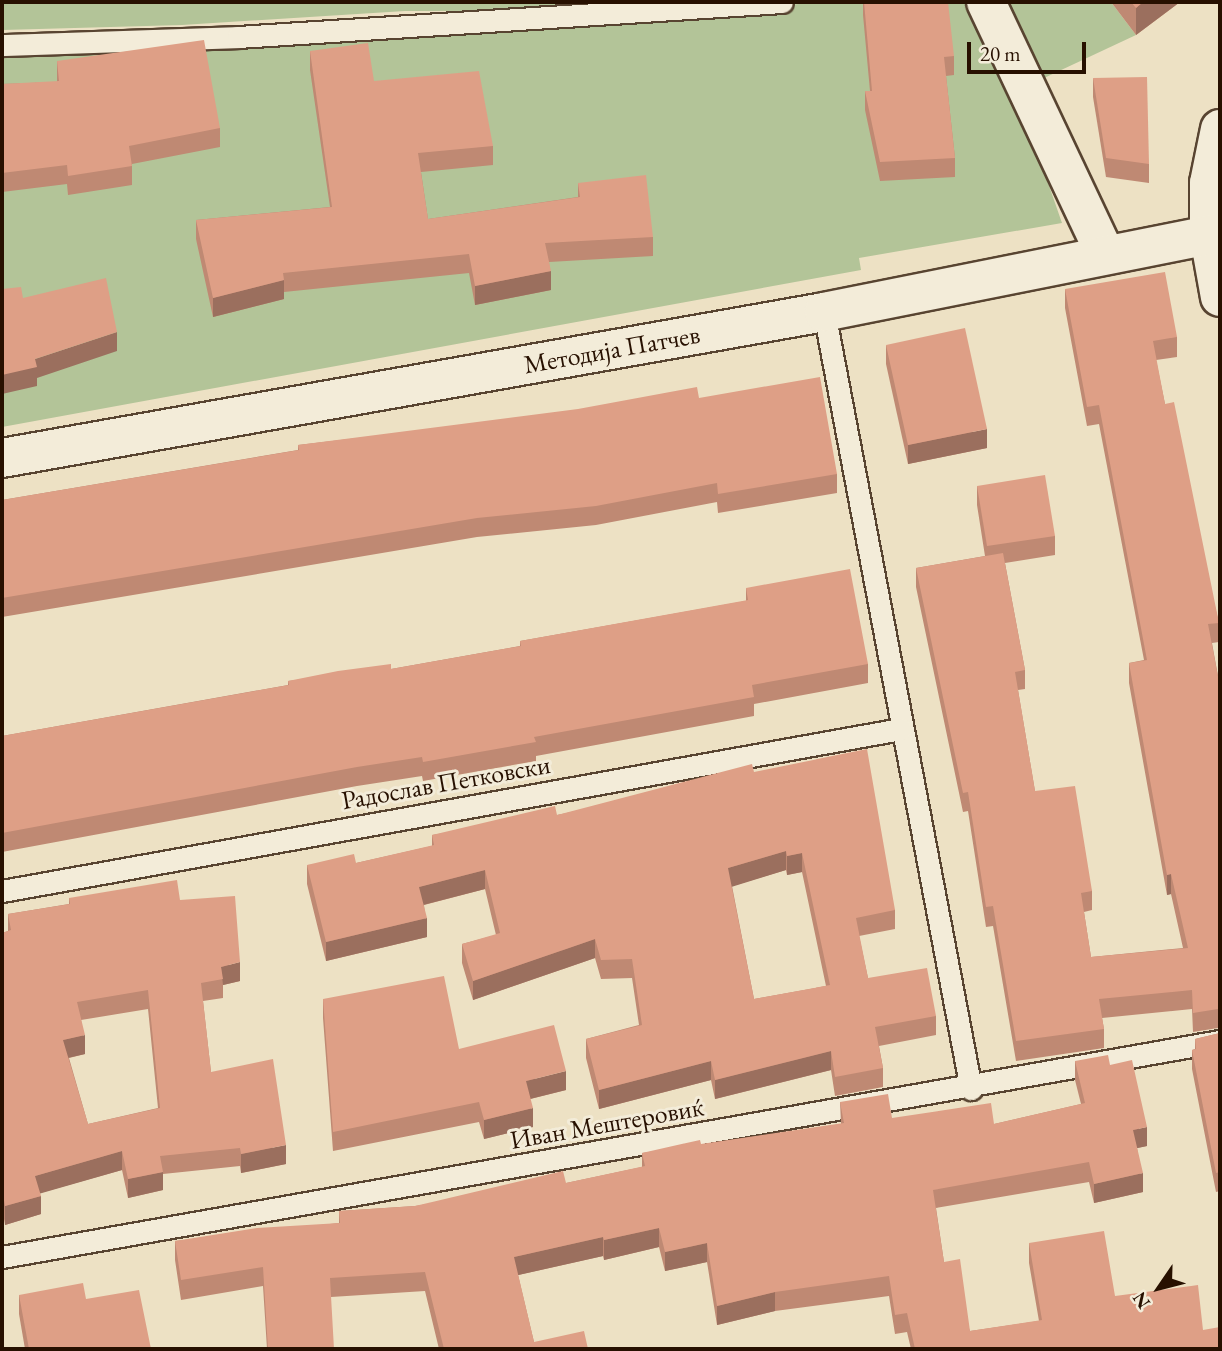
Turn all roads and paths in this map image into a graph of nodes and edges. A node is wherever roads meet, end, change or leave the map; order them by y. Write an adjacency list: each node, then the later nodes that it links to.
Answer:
1 (782, 2): 3 (lane)
2 (986, 2): 6 (street)
3 (2, 45)
4 (1220, 129): 5 (street)
5 (1214, 234): 6 (street, Методија Патчев); 7 (street)
6 (1105, 254): 8 (street, Методија Патчев)
7 (1220, 297)
8 (824, 312): 9 (street, Методија Патчев); 10 (lane)
9 (2, 458)
10 (901, 729): 11 (lane, Радослав Петковски); 13 (lane)
11 (2, 891)
12 (1220, 1041): 13 (lane, Иван Мештеровиќ)
13 (971, 1089): 14 (lane, Иван Мештеровиќ)
14 (2, 1257)

